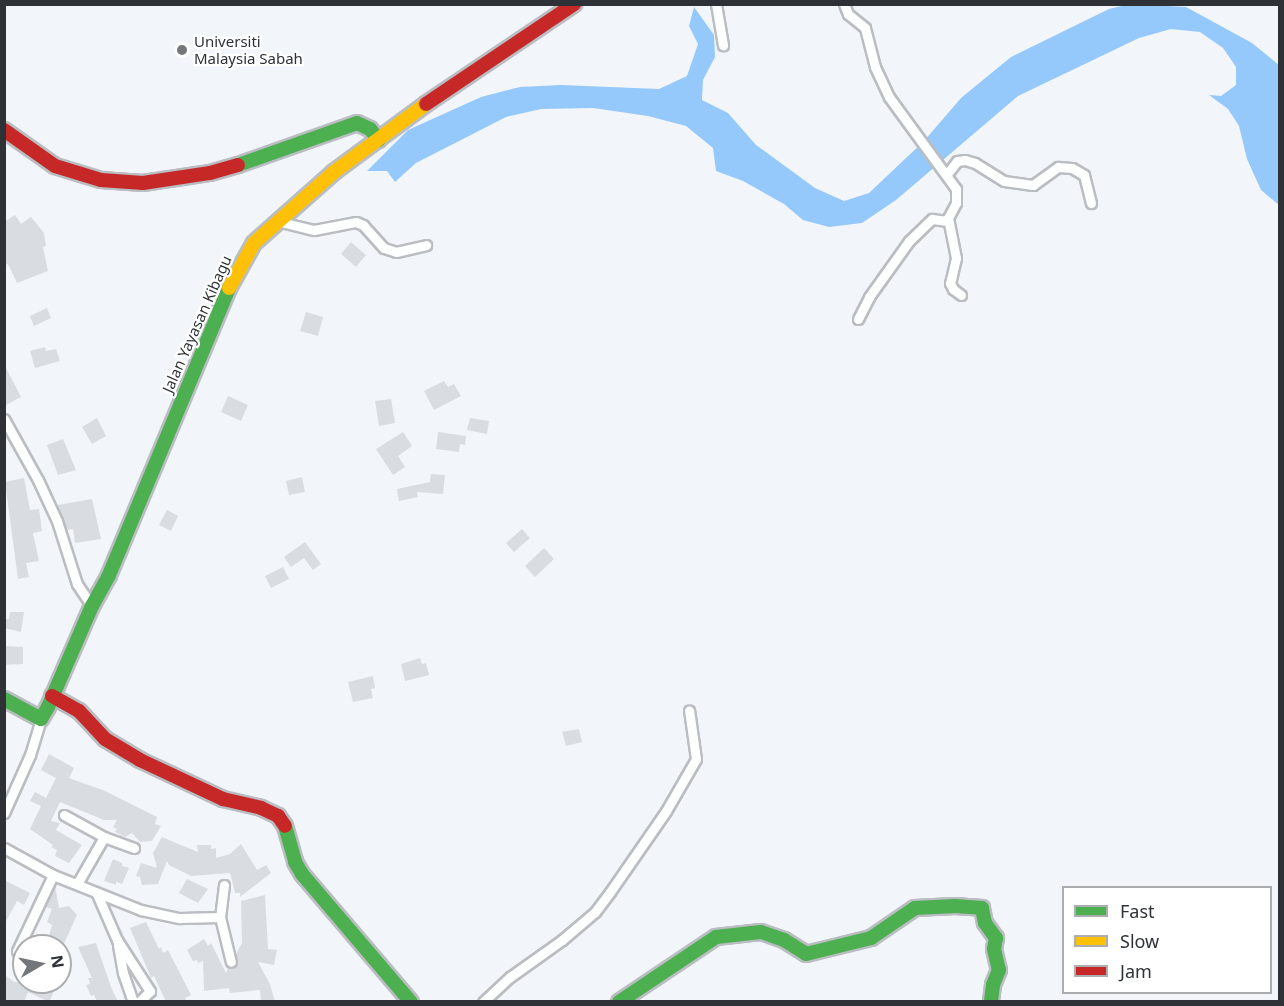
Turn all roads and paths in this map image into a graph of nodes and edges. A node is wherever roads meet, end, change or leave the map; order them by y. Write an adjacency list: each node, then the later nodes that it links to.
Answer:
1 (574, 4): 6 (street, Jalan Yayasan Kibagu)
2 (716, 4): 4 (street)
3 (844, 4): 7 (street)
4 (723, 45)
5 (4, 130): 6 (street)
6 (379, 140): 9 (street, Jalan Yayasan Kibagu)
7 (944, 170): 8 (street); 10 (street)
8 (1091, 203)
9 (278, 221): 11 (street); 15 (street, Jalan Yayasan Kibagu)
10 (948, 222): 12 (street); 13 (street)
11 (426, 244)
12 (961, 295)
13 (858, 319)
14 (4, 419): 15 (street)
15 (92, 606): 16 (street, Jalan Yayasan Kibagu)
16 (52, 696): 19 (street, Jalan Yayasan Kibagu); 35 (street)
17 (4, 699): 19 (street)
18 (689, 710): 36 (street)
19 (40, 719): 20 (street)
20 (4, 813)
21 (64, 815): 22 (street)
22 (104, 837): 24 (street); 26 (street)
23 (4, 848): 25 (street)
24 (134, 848)
25 (53, 875): 26 (street); 30 (street)
26 (77, 884): 28 (street)
27 (224, 885): 29 (street)
28 (97, 894): 29 (street); 31 (street)
29 (220, 917): 32 (street)
30 (25, 934)
31 (117, 939): 33 (street); 34 (street)
32 (231, 962)
33 (132, 1002)
34 (139, 1002)
35 (411, 1002)
36 (483, 1002)
37 (619, 1002): 38 (street)
38 (991, 1002)

